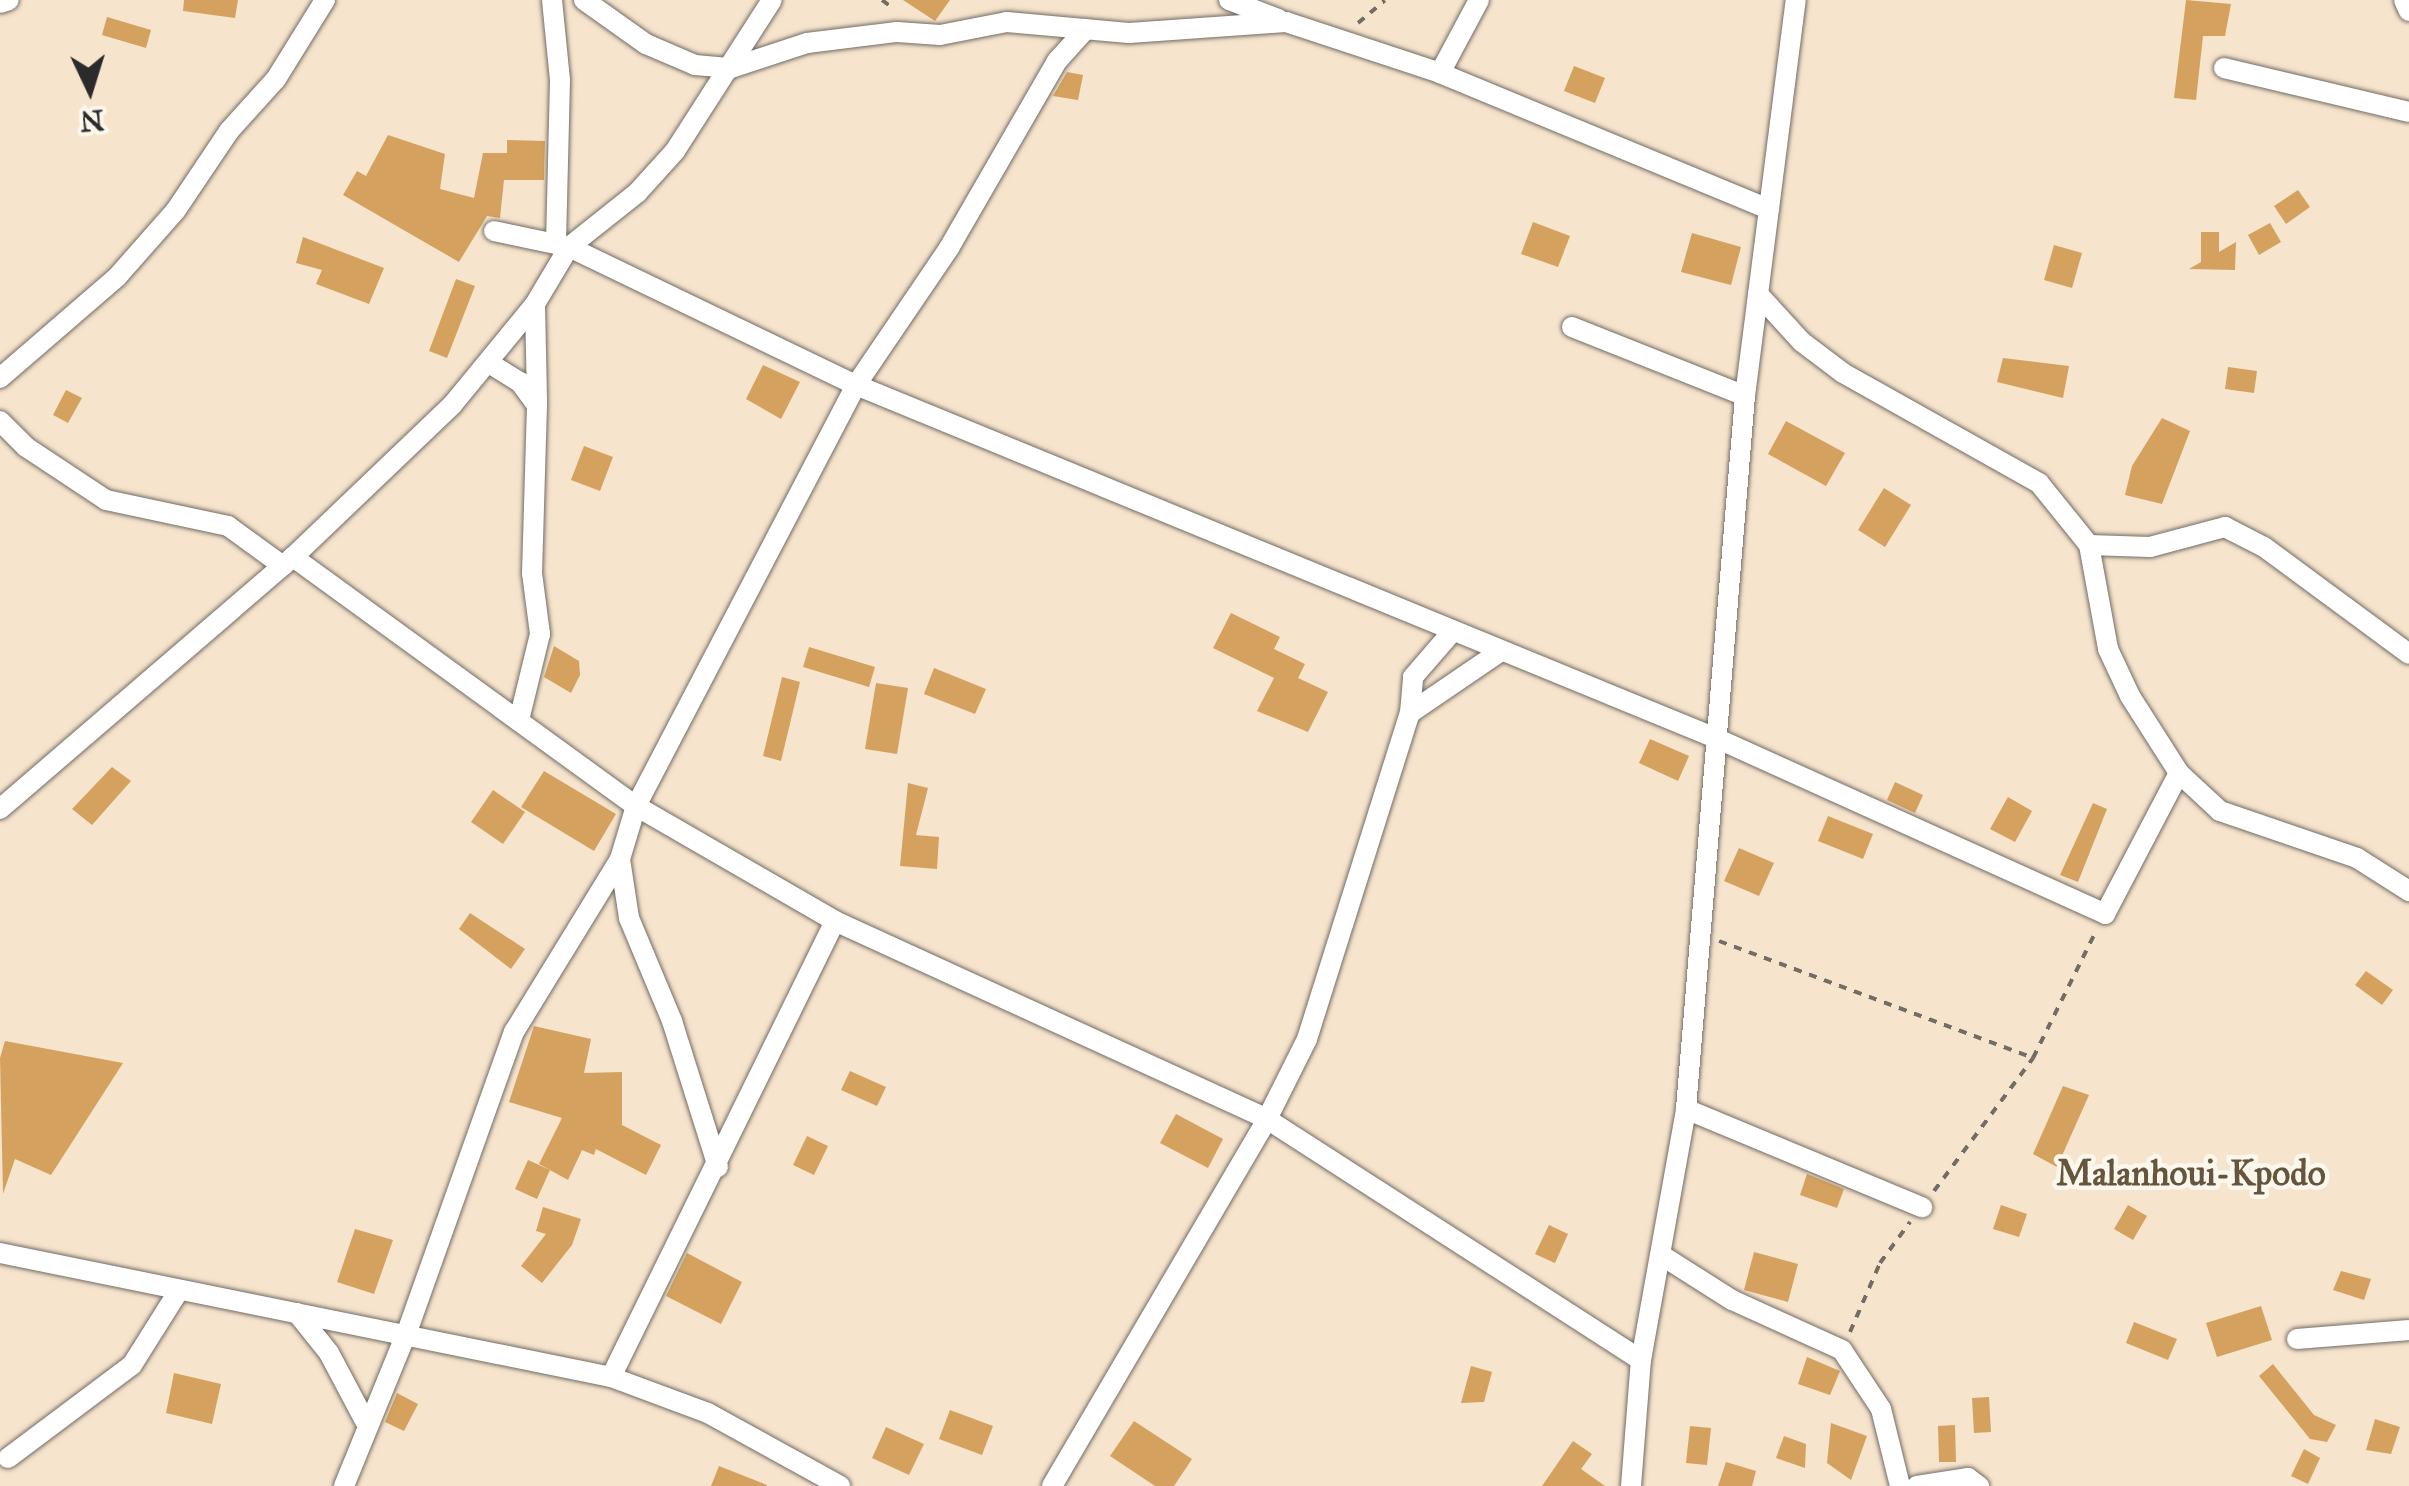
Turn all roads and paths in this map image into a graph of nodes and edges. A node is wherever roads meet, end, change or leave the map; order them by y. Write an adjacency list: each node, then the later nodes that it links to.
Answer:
1 (9, 0): 11 (street)
2 (325, 0): 27 (street)
3 (552, 0): 22 (street)
4 (584, 0): 16 (street)
5 (772, 0): 16 (street)
6 (1228, 0): 13 (street)
7 (1384, 0): 15 (path)
8 (1479, 0): 18 (street)
9 (1796, 0): 20 (street)
10 (2404, 0): 12 (street)
11 (0, 3)
12 (2409, 11)
13 (1286, 22): 14 (street); 15 (street)
14 (1086, 29): 16 (street); 28 (street)
15 (1334, 40): 18 (street)
16 (731, 68): 22 (street)
17 (2224, 68): 19 (street)
18 (1440, 72): 20 (street)
19 (2409, 112)
20 (1769, 210): 23 (street)
21 (494, 231): 22 (street)
22 (562, 245): 24 (street); 28 (street)
23 (1758, 294): 29 (street); 32 (street)
24 (535, 304): 26 (street); 30 (street)
25 (1572, 326): 29 (street)
26 (489, 364): 30 (street); 33 (street)
27 (0, 378)
28 (856, 384): 34 (street); 41 (street)
29 (1745, 396): 39 (street)
30 (537, 405): 38 (street)
31 (0, 421): 33 (street)
32 (2088, 545): 36 (street); 40 (street)
33 (288, 561): 38 (street); 42 (street)
34 (1452, 632): 35 (street); 37 (street)
35 (1501, 651): 37 (street); 39 (street)
36 (2409, 654)
37 (1410, 713): 50 (street)
38 (520, 716): 41 (street)
39 (1718, 739): 45 (street); 47 (street)
40 (2179, 773): 44 (street); 45 (street)
41 (636, 806): 43 (street); 46 (street)
42 (0, 809)
43 (620, 859): 51 (street); 58 (street)
44 (2409, 891)
45 (2104, 914): 48 (path)
46 (835, 921): 50 (street); 51 (street)
47 (1702, 934): 48 (path); 49 (street)
48 (2034, 1058): 52 (path)
49 (1686, 1109): 52 (street); 54 (street)
50 (1267, 1119): 61 (street); 67 (street)
51 (718, 1167): 62 (street)
52 (1922, 1207): 60 (path)
53 (0, 1252): 55 (street)
54 (1662, 1255): 60 (street); 61 (street)
55 (178, 1292): 56 (street); 64 (street)
56 (297, 1314): 58 (street); 63 (street)
57 (2409, 1330): 59 (street)
58 (407, 1332): 62 (street); 63 (street)
59 (2298, 1339)
60 (1842, 1350): 69 (street)
61 (1640, 1360): 68 (street)
62 (611, 1378): 66 (street)
63 (365, 1421): 65 (street)
64 (8, 1458)
65 (344, 1486)
66 (840, 1486)
67 (1052, 1486)
68 (1630, 1486)
69 (1900, 1486)
70 (1917, 1486): 71 (street)
71 (1980, 1486)

